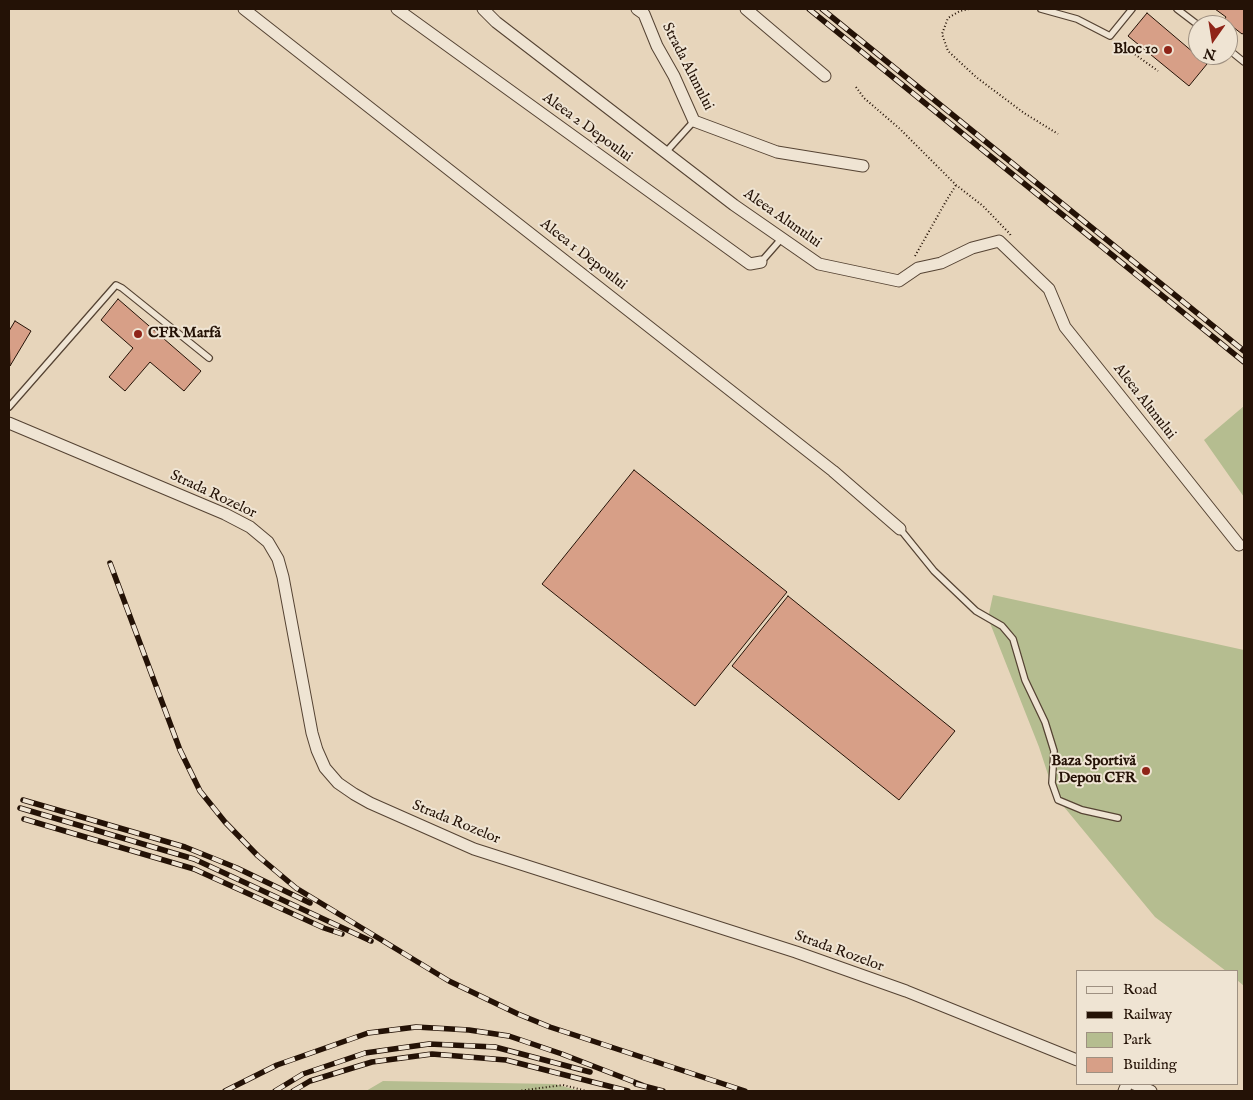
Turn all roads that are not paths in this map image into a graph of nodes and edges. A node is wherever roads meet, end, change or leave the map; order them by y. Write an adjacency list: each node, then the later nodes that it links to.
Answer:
1 (244, 9): 19 (street, Aleea 1 Depoului)
2 (397, 9): 15 (street, Aleea 2 Depoului)
3 (483, 9): 12 (street, Aleea Alunului)
4 (637, 9): 11 (street, Strada Alunului)
5 (746, 9): 10 (street)
6 (1041, 9): 7 (lane)
7 (1132, 9)
8 (1177, 9): 9 (lane)
9 (1188, 17)
10 (825, 76)
11 (694, 121): 12 (lane); 13 (street, Strada Alunului)
12 (666, 152): 14 (street, Aleea Alunului)
13 (863, 166)
14 (782, 238): 15 (lane); 20 (street, Aleea Alunului)
15 (761, 262)
16 (209, 358): 17 (lane)
17 (9, 407)
18 (9, 423): 22 (street, Strada Rozelor)
19 (900, 529): 21 (lane)
20 (1239, 545)
21 (1118, 818)
22 (1076, 1060)
23 (1136, 1085): 24 (street)
24 (1150, 1091)

